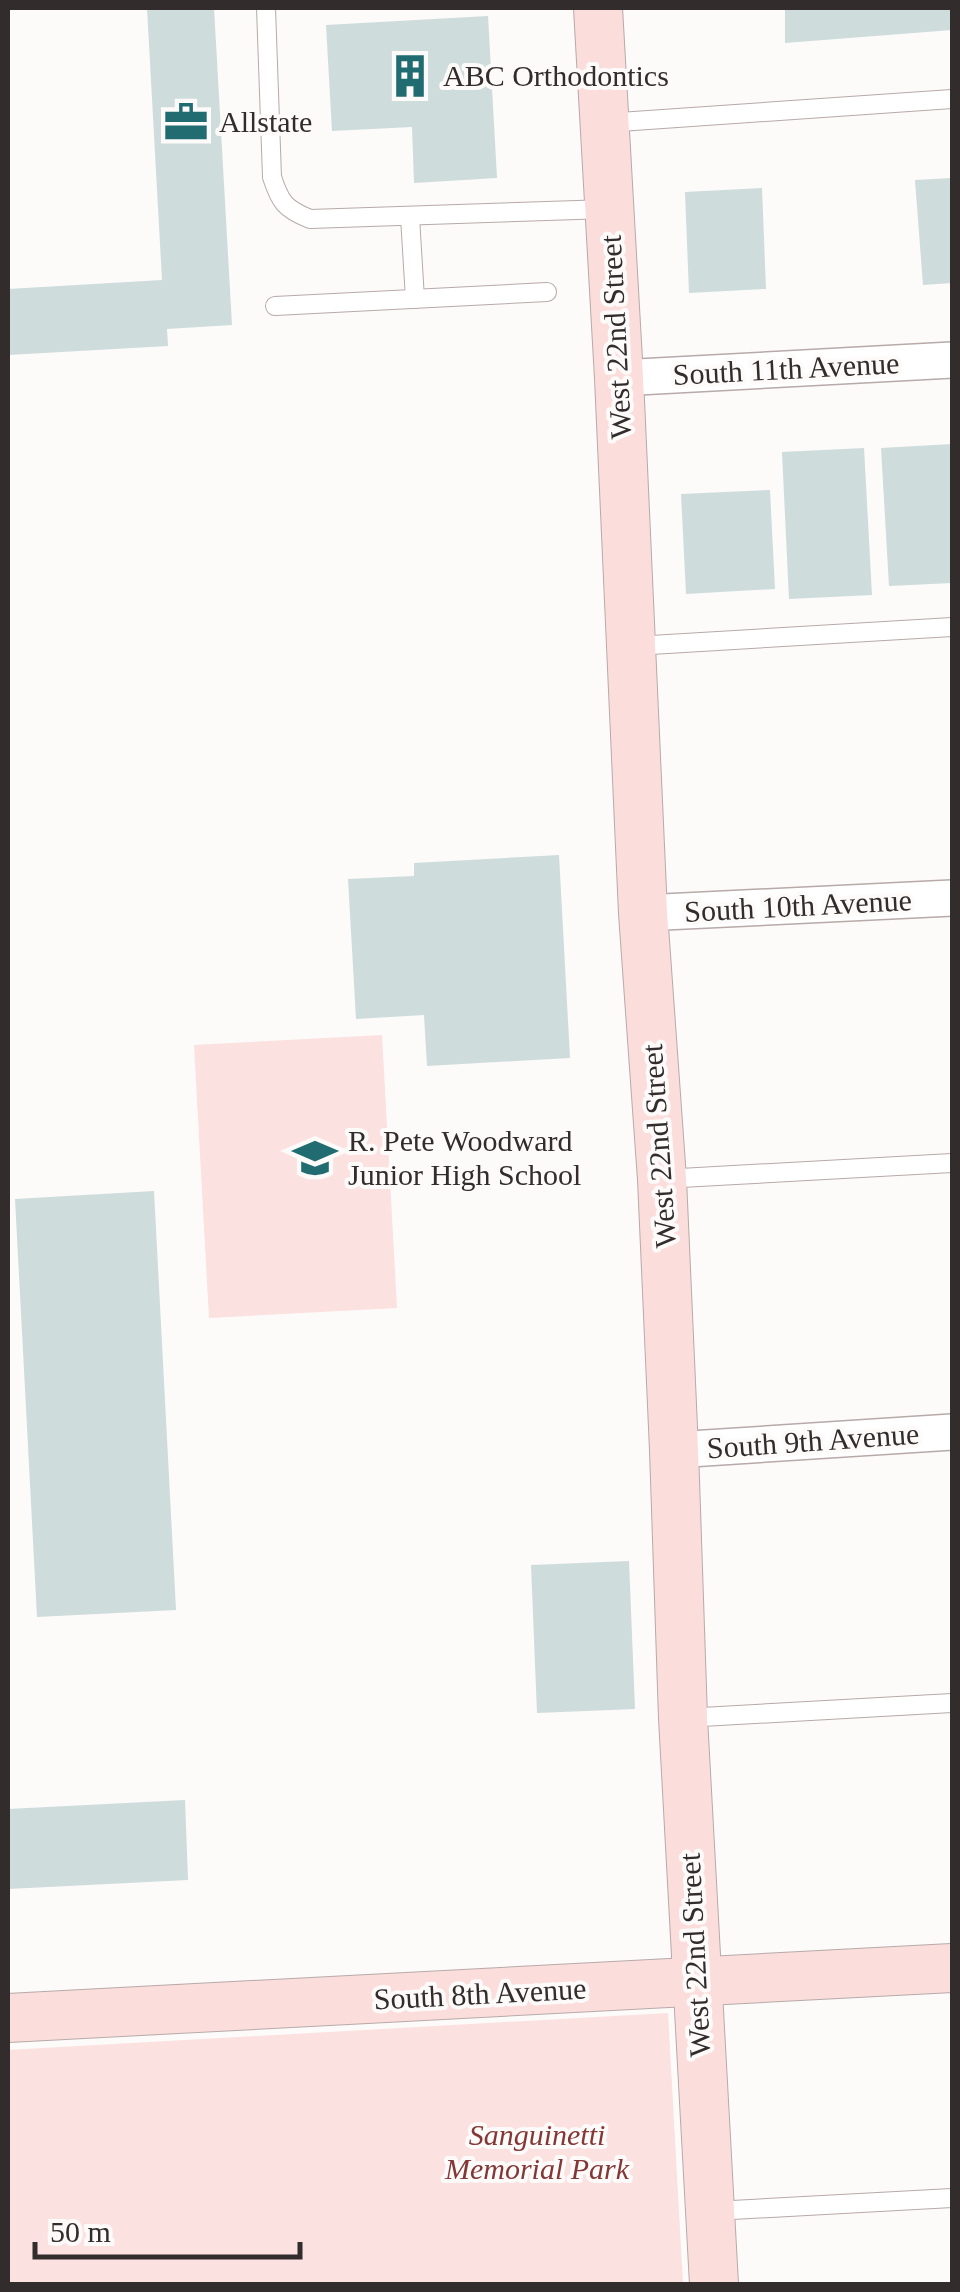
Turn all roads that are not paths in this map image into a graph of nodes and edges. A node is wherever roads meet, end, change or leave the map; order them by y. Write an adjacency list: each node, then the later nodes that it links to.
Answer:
1 (266, 8): 6 (lane)
2 (598, 8): 4 (street, West 22nd Street)
3 (952, 99): 4 (lane)
4 (604, 122): 5 (street, West 22nd Street)
5 (609, 208): 6 (lane); 11 (street, West 22nd Street)
6 (410, 217): 8 (lane)
7 (547, 292): 8 (lane)
8 (415, 298): 9 (lane)
9 (275, 306)
10 (952, 360): 11 (street, South 11th Avenue)
11 (619, 378): 13 (street, West 22nd Street)
12 (952, 627): 13 (lane)
13 (631, 646): 15 (street, West 22nd Street)
14 (952, 898): 15 (street, South 10th Avenue)
15 (643, 913): 17 (street, West 22nd Street)
16 (952, 1163): 17 (lane)
17 (662, 1179): 19 (street, West 22nd Street)
18 (952, 1432): 19 (street, South 9th Avenue)
19 (674, 1450): 21 (street, West 22nd Street)
20 (952, 1703): 21 (lane)
21 (683, 1718): 23 (street, West 22nd Street)
22 (952, 1968): 23 (street, South 8th Avenue)
23 (696, 1983): 24 (street, South 8th Avenue); 26 (street, West 22nd Street)
24 (8, 2018)
25 (952, 2198): 26 (lane)
26 (708, 2211): 27 (street, West 22nd Street)
27 (714, 2284)

